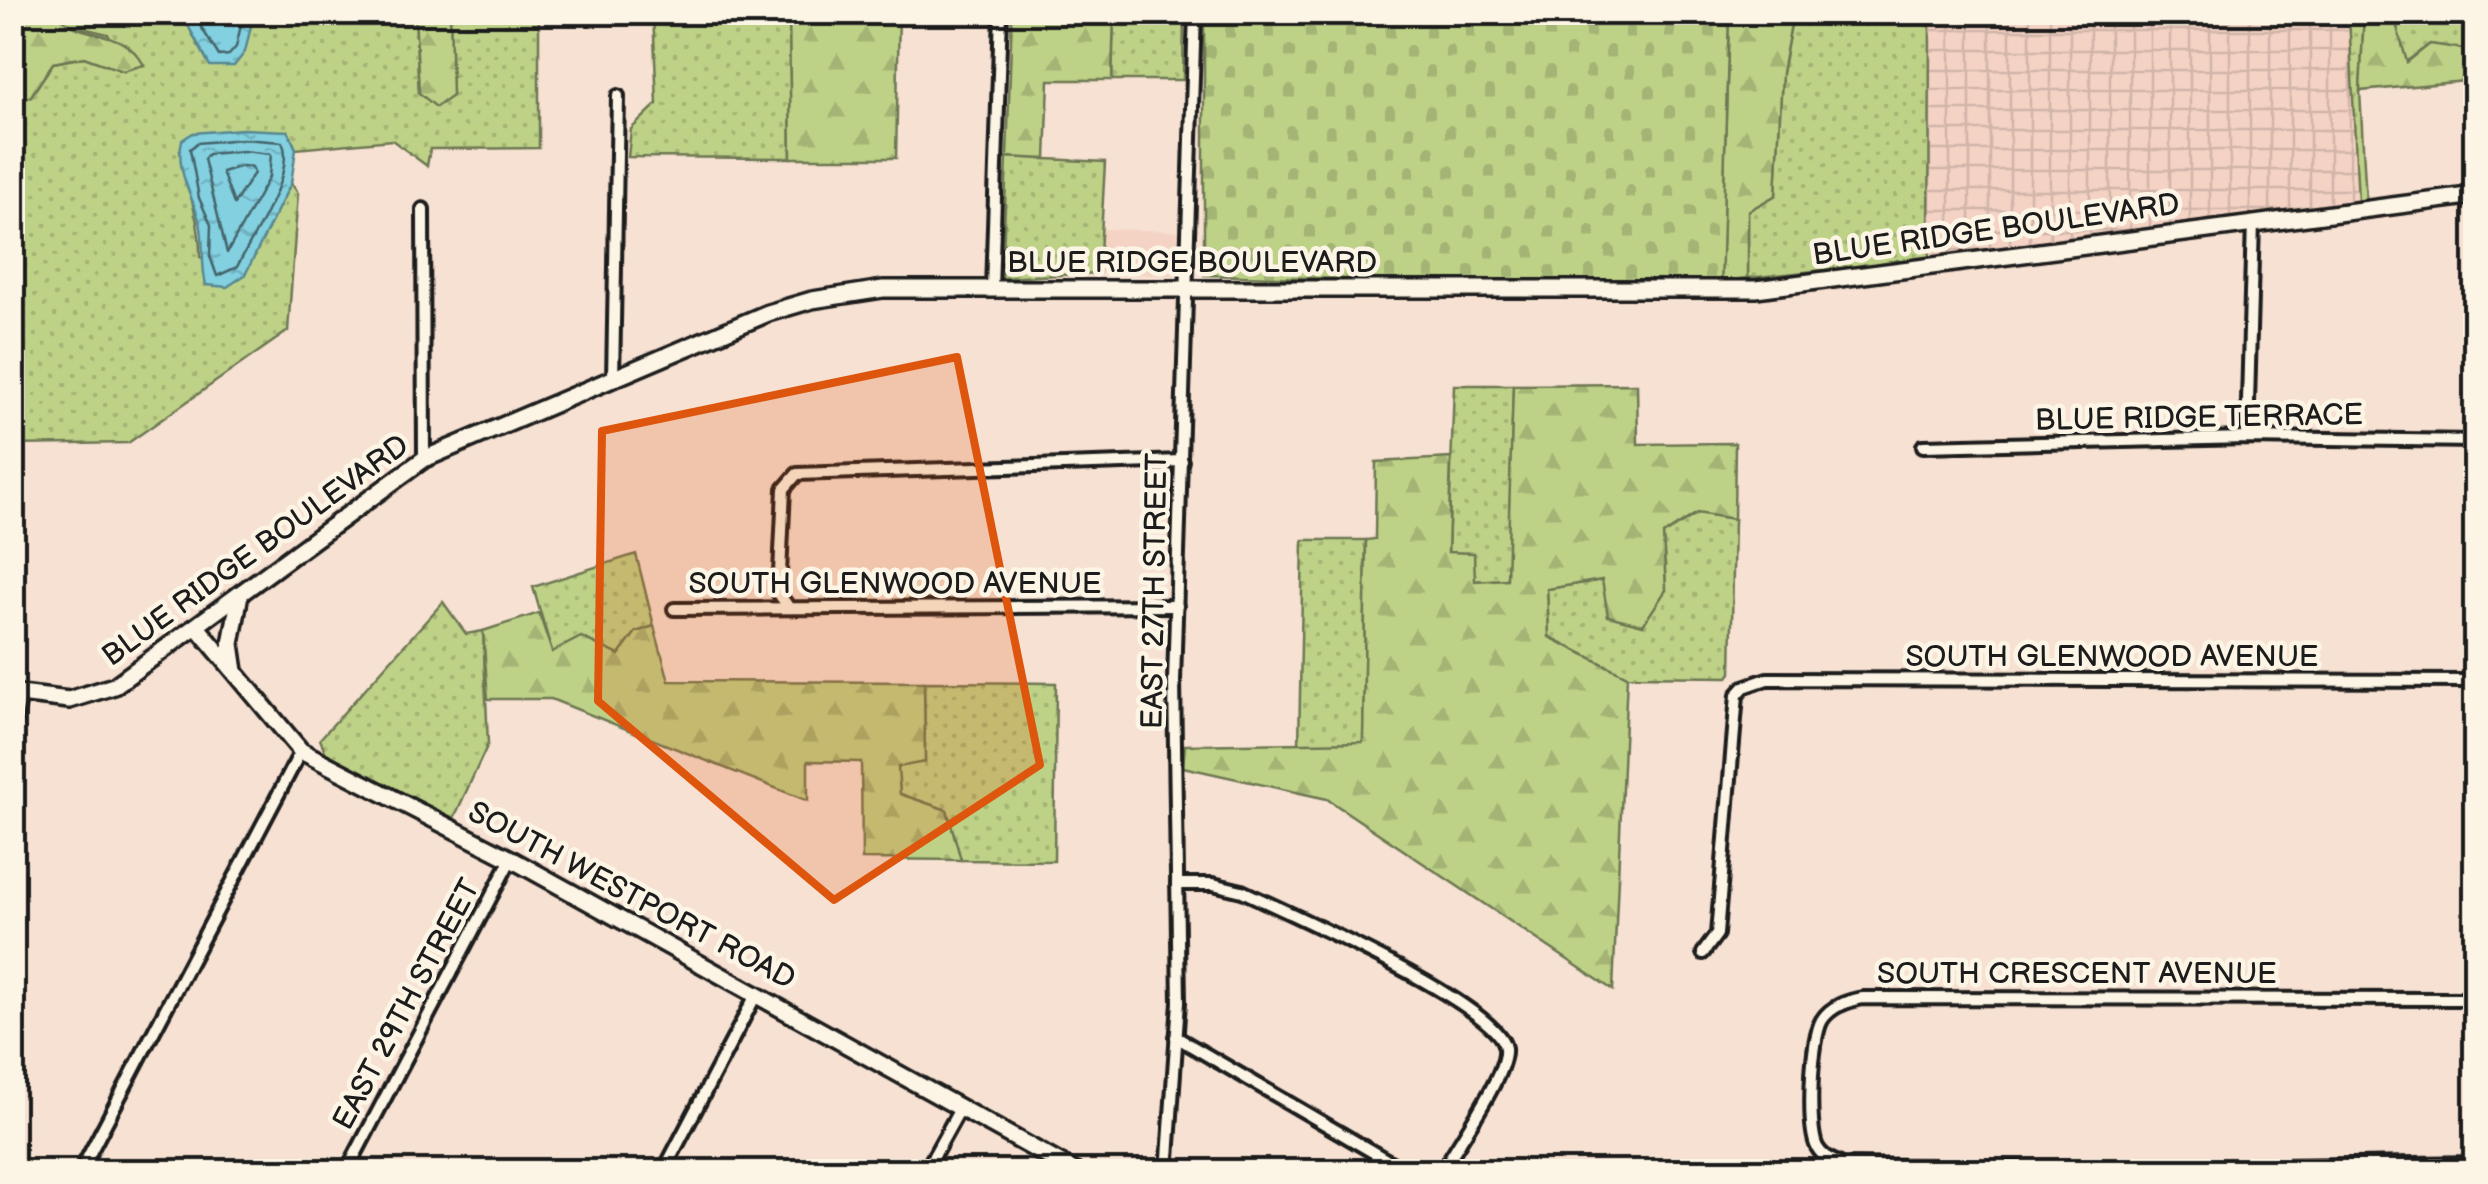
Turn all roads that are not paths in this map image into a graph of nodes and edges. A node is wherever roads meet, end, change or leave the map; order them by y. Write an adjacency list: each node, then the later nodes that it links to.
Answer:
1 (1001, 12): 7 (street)
2 (1196, 12): 8 (street, EAST 27TH STREET)
3 (618, 96): 9 (street)
4 (2476, 195): 6 (main road, BLUE RIDGE BOULEVARD)
5 (423, 209): 13 (street)
6 (2253, 222): 8 (main road, BLUE RIDGE BOULEVARD); 10 (street)
7 (992, 288): 8 (main road, BLUE RIDGE BOULEVARD); 9 (main road, BLUE RIDGE BOULEVARD)
8 (1189, 289): 14 (street, EAST 27TH STREET)
9 (613, 380): 13 (main road, BLUE RIDGE BOULEVARD)
10 (2247, 438): 11 (street, BLUE RIDGE TERRACE); 12 (street, BLUE RIDGE TERRACE)
11 (2476, 442)
12 (1924, 446)
13 (424, 459): 15 (main road, BLUE RIDGE BOULEVARD)
14 (1182, 462): 16 (street); 17 (street, EAST 27TH STREET)
15 (240, 594): 19 (main road, BLUE RIDGE BOULEVARD); 20 (main road)
16 (787, 605): 17 (street, SOUTH GLENWOOD AVENUE); 18 (street, SOUTH GLENWOOD AVENUE)
17 (1176, 606): 26 (street, EAST 27TH STREET)
18 (674, 609)
19 (197, 627): 20 (main road, SOUTH WESTPORT ROAD); 22 (main road, BLUE RIDGE BOULEVARD)
20 (236, 675): 24 (main road, SOUTH WESTPORT ROAD)
21 (2476, 681): 27 (street, SOUTH GLENWOOD AVENUE)
22 (16, 693): 23 (street)
23 (12, 736)
24 (301, 751): 25 (main road, SOUTH WESTPORT ROAD); 33 (street)
25 (511, 859): 28 (main road, SOUTH WESTPORT ROAD); 34 (street, EAST 29TH STREET)
26 (1177, 884): 30 (street, EAST 27TH STREET); 40 (street)
27 (1703, 953)
28 (757, 994): 31 (main road, SOUTH WESTPORT ROAD); 35 (street)
29 (2476, 999): 32 (street, SOUTH CRESCENT AVENUE)
30 (1176, 1037): 38 (street, EAST 27TH STREET); 39 (street)
31 (961, 1107): 36 (street); 37 (main road, SOUTH WESTPORT ROAD)
32 (2476, 1163)
33 (80, 1172)
34 (346, 1172)
35 (663, 1172)
36 (925, 1172)
37 (1076, 1172)
38 (1167, 1172)
39 (1407, 1172)
40 (1442, 1172)

